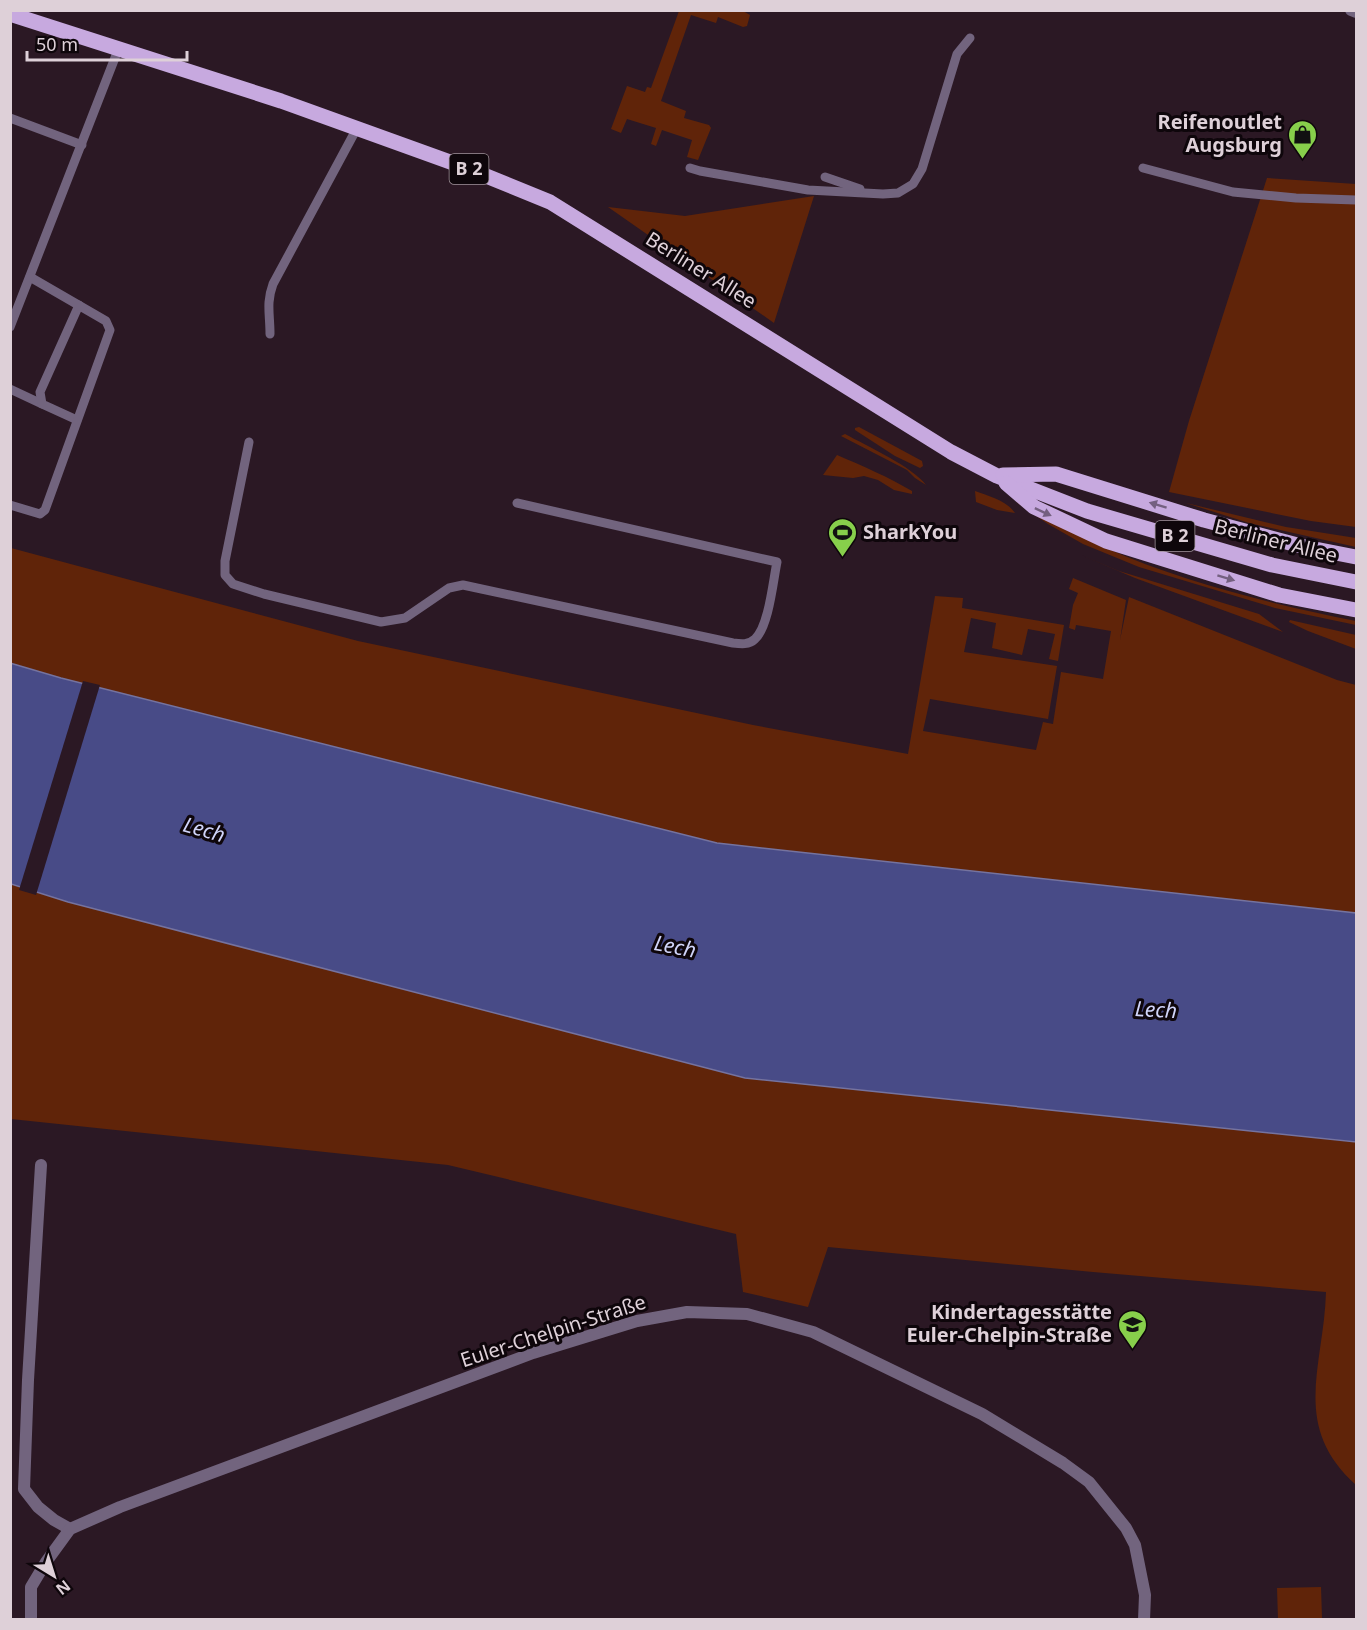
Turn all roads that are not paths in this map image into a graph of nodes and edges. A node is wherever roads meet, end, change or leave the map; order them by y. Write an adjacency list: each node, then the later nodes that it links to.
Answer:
1 (1351, 10): 2 (street)
2 (1356, 12)
3 (10, 14): 5 (main road, Berliner Allee / B 2)
4 (970, 38): 12 (lane)
5 (118, 50): 7 (main road, Berliner Allee / B 2); 8 (lane)
6 (10, 118): 8 (lane)
7 (357, 128): 17 (lane); 22 (main road, Berliner Allee / B 2)
8 (82, 145): 14 (lane)
9 (690, 168): 12 (lane)
10 (1143, 168): 13 (lane)
11 (825, 177): 12 (lane)
12 (874, 193)
13 (1356, 200)
14 (30, 277): 15 (lane); 16 (lane)
15 (79, 305): 19 (lane); 20 (lane)
16 (10, 327)
17 (270, 334)
18 (10, 389): 19 (lane)
19 (42, 404): 20 (lane)
20 (77, 420): 24 (lane)
21 (249, 442): 23 (lane)
22 (997, 476): 25 (main road, one-way to 22); 26 (main road, Berliner Allee / B 2); 27 (main road, one-way to 27)
23 (517, 503)
24 (10, 505)
25 (1356, 557)
26 (1356, 582)
27 (1356, 610)
28 (40, 1165): 29 (street)
29 (70, 1529): 30 (street); 31 (street, Euler-Chelpin-Straße)
30 (31, 1620)
31 (1144, 1620)

